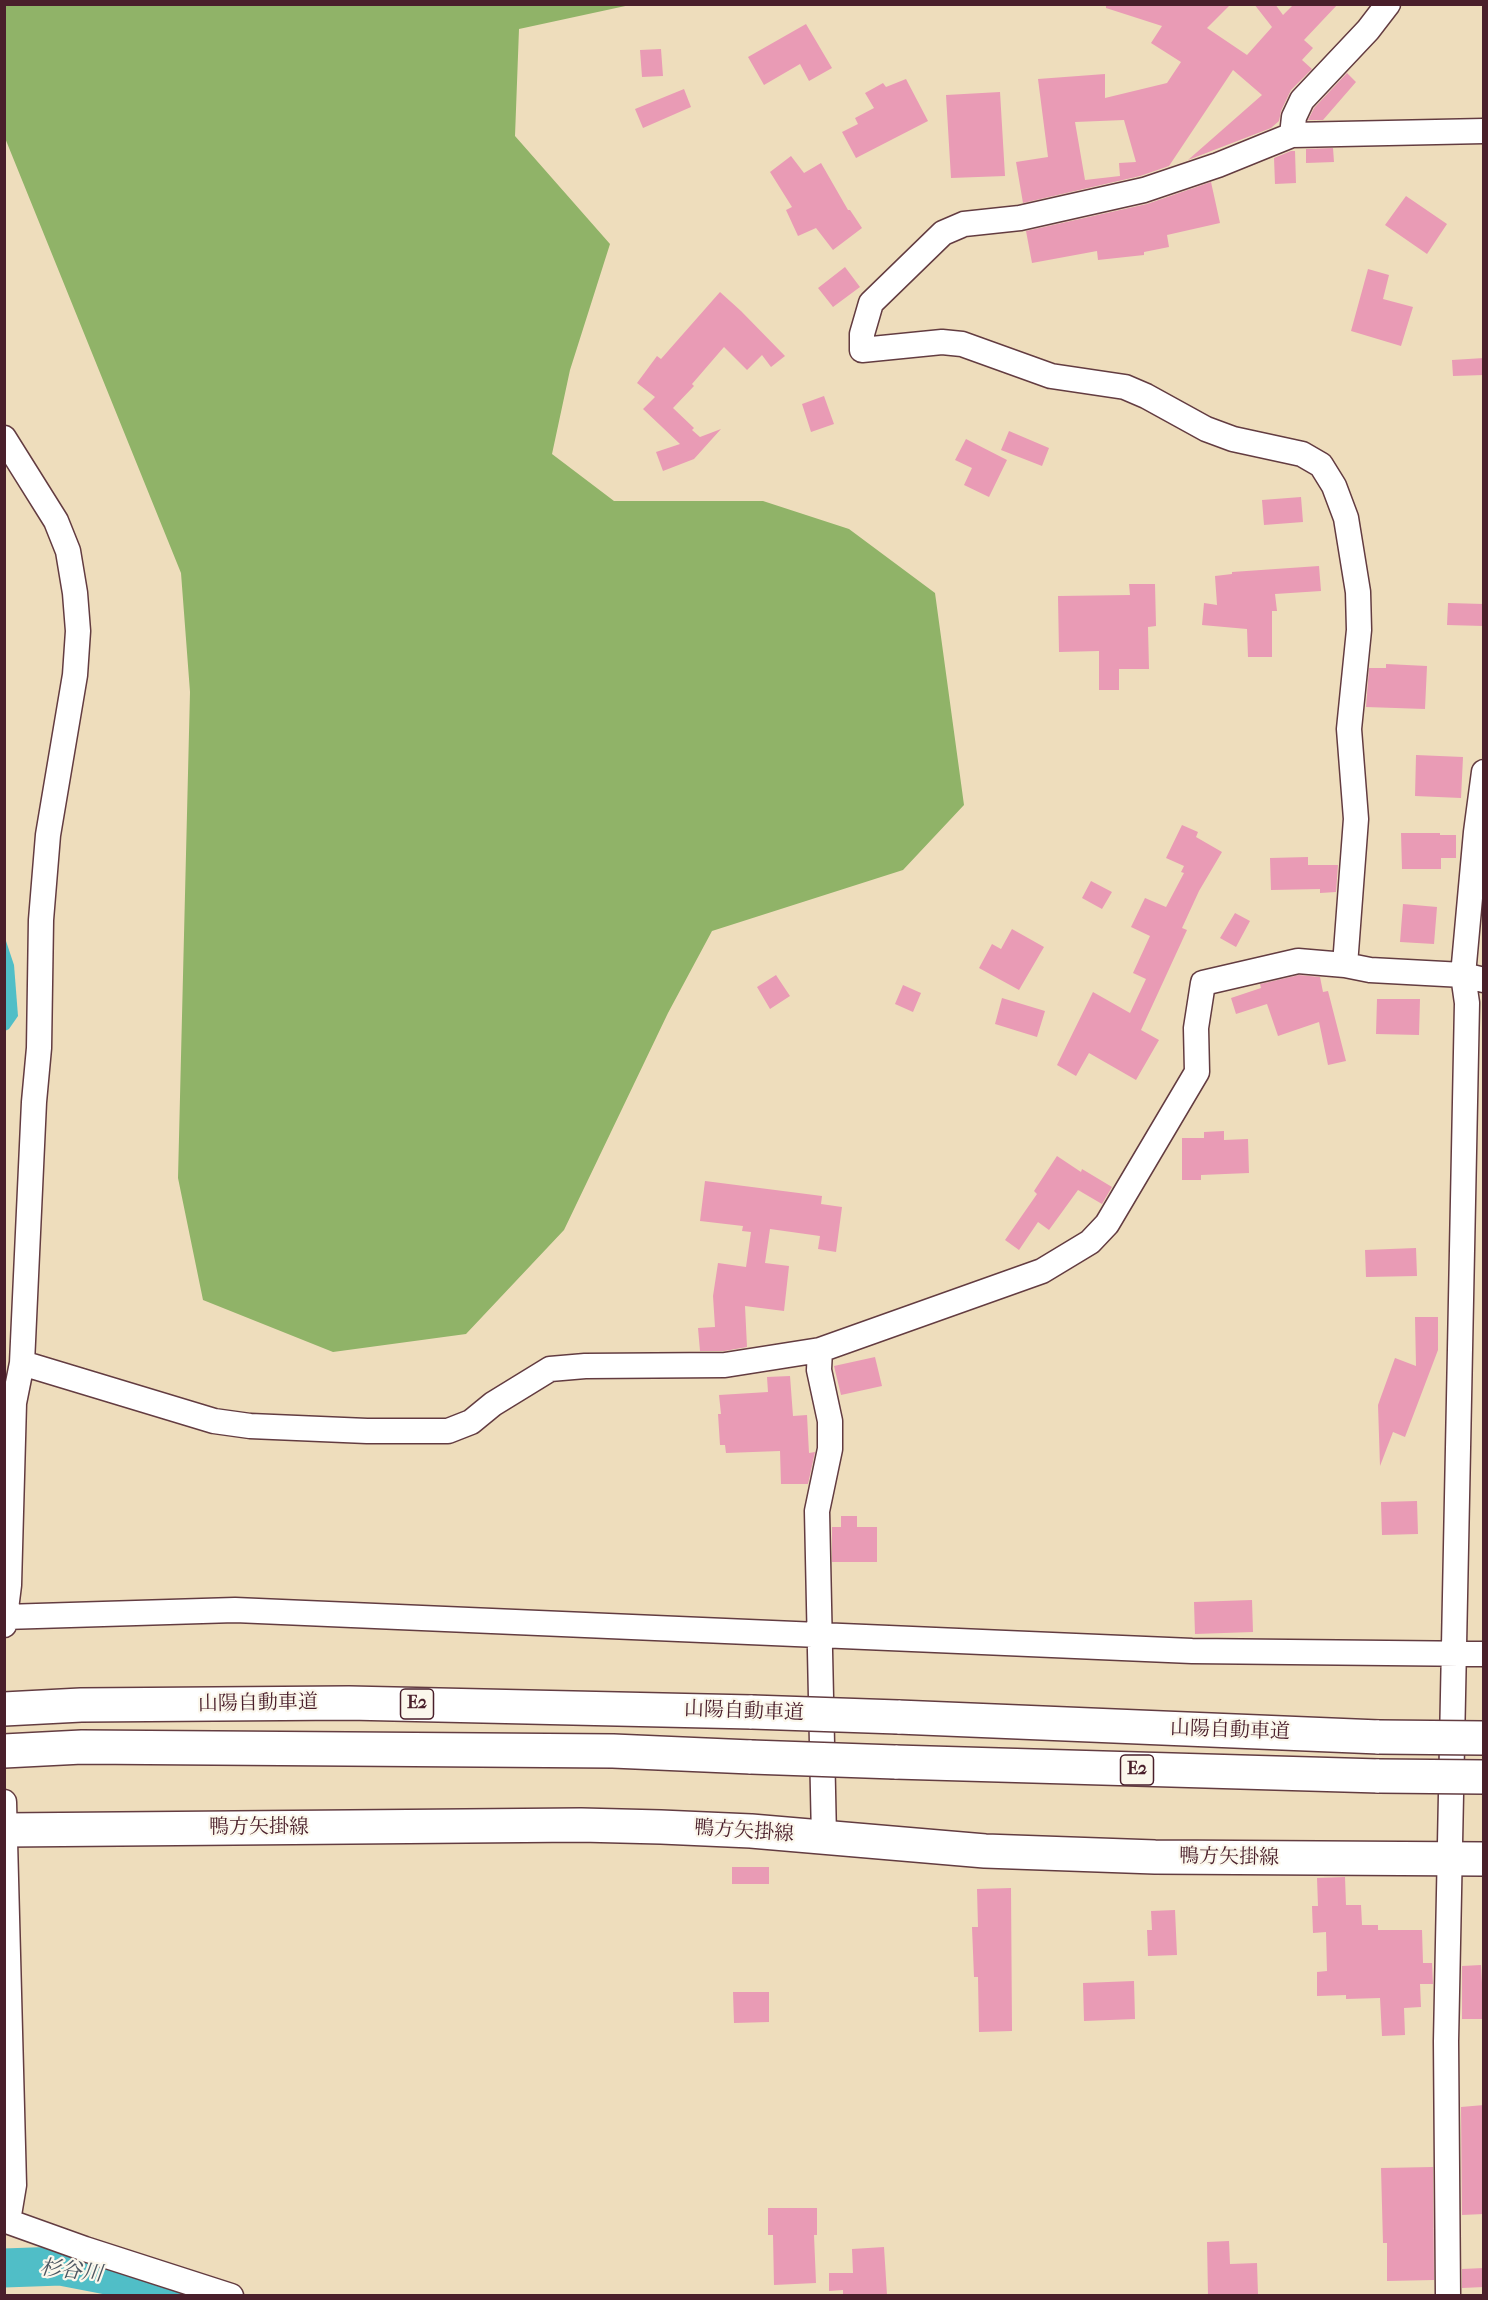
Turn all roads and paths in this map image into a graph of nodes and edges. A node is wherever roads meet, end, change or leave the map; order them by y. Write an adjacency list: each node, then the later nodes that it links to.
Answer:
1 (1388, 4): 3 (street)
2 (1484, 131): 3 (street)
3 (1292, 135): 6 (street)
4 (4, 438): 9 (street)
5 (1484, 772): 7 (street)
6 (1345, 965): 7 (street); 8 (street)
7 (1473, 977): 13 (street)
8 (820, 1350): 9 (street); 12 (street)
9 (22, 1363): 10 (street)
10 (9, 1404): 11 (street)
11 (5, 1620): 12 (street)
12 (818, 1634): 13 (street); 21 (street)
13 (1453, 1654): 14 (street); 23 (street)
14 (1484, 1654)
15 (4, 1709): 16 (main road, 山陽自動車道 / E2, bridge)
16 (1484, 1738)
17 (4, 1751): 18 (main road, 山陽自動車道 / E2, bridge)
18 (1484, 1777)
19 (4, 1802): 20 (street)
20 (5, 1830): 21 (main road, 鴨方矢掛線); 24 (street)
21 (824, 1838): 23 (main road, 鴨方矢掛線)
22 (1484, 1859): 23 (main road, 鴨方矢掛線)
23 (1448, 1860): 26 (street)
24 (6, 2221): 25 (street)
25 (231, 2295)
26 (1448, 2295)

